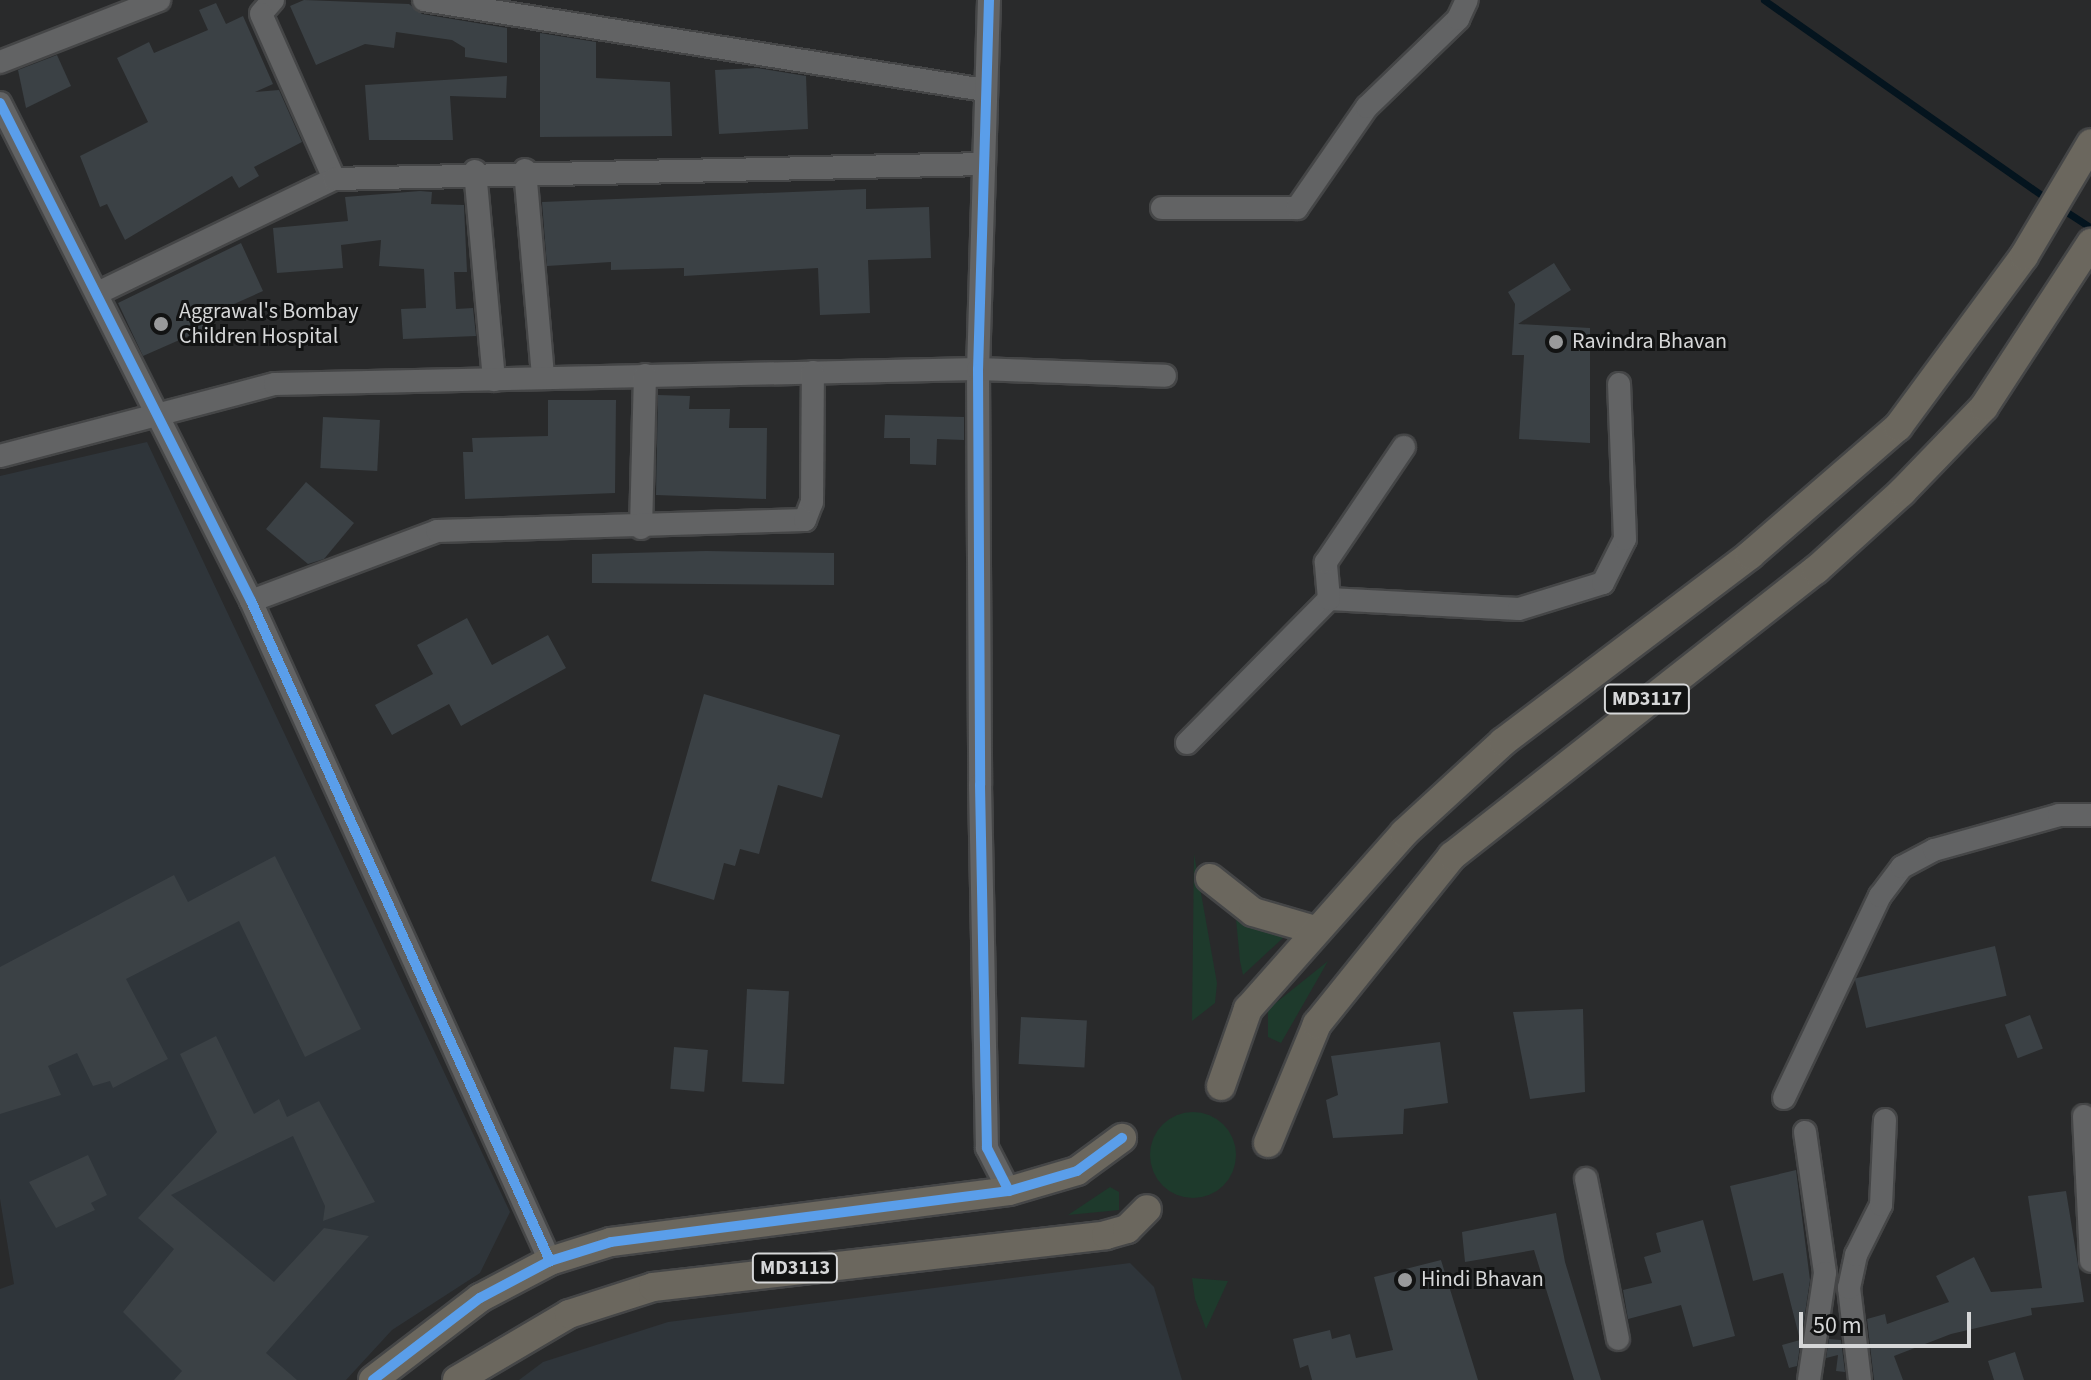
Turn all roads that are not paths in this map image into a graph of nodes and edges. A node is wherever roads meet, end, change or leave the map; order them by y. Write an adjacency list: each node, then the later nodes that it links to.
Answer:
1 (159, 0): 6 (street)
2 (273, 0): 13 (street)
3 (424, 0): 7 (street)
4 (989, 0): 7 (street)
5 (1467, 0): 14 (street)
6 (0, 62)
7 (984, 90): 10 (street)
8 (0, 103): 16 (street)
9 (2091, 143): 33 (main road, MD3117)
10 (983, 164): 11 (street); 17 (street)
11 (525, 170): 12 (street); 21 (street)
12 (475, 171): 13 (street); 22 (street)
13 (334, 179): 16 (street)
14 (1162, 208)
15 (2091, 243): 40 (main road, MD3117)
16 (100, 292): 24 (street)
17 (978, 369): 18 (street); 20 (street); 42 (street)
18 (813, 372): 19 (street); 27 (street)
19 (645, 375): 21 (street); 27 (street)
20 (1165, 376)
21 (543, 377): 22 (street)
22 (494, 380): 24 (street)
23 (1619, 384): 28 (street)
24 (159, 412): 26 (street); 29 (street)
25 (1404, 447): 28 (street)
26 (0, 456)
27 (641, 528): 29 (street)
28 (1329, 599): 30 (street)
29 (251, 601): 44 (street)
30 (1187, 743)
31 (2091, 815): 35 (street)
32 (1210, 878): 33 (main road)
33 (1315, 930): 34 (main road, MD3117)
34 (1221, 1086)
35 (1784, 1098)
36 (2084, 1116): 45 (street)
37 (1885, 1120): 50 (street)
38 (1805, 1132): 49 (street)
39 (1122, 1138): 42 (main road, MD3113)
40 (1268, 1143)
41 (1586, 1179): 46 (street)
42 (1009, 1191): 44 (main road, MD3113)
43 (1147, 1209): 48 (main road, MD3113)
44 (550, 1261): 47 (main road, MD3113)
45 (2091, 1261)
46 (1618, 1339)
47 (373, 1380)
48 (457, 1380)
49 (1809, 1380)
50 (1860, 1380)

